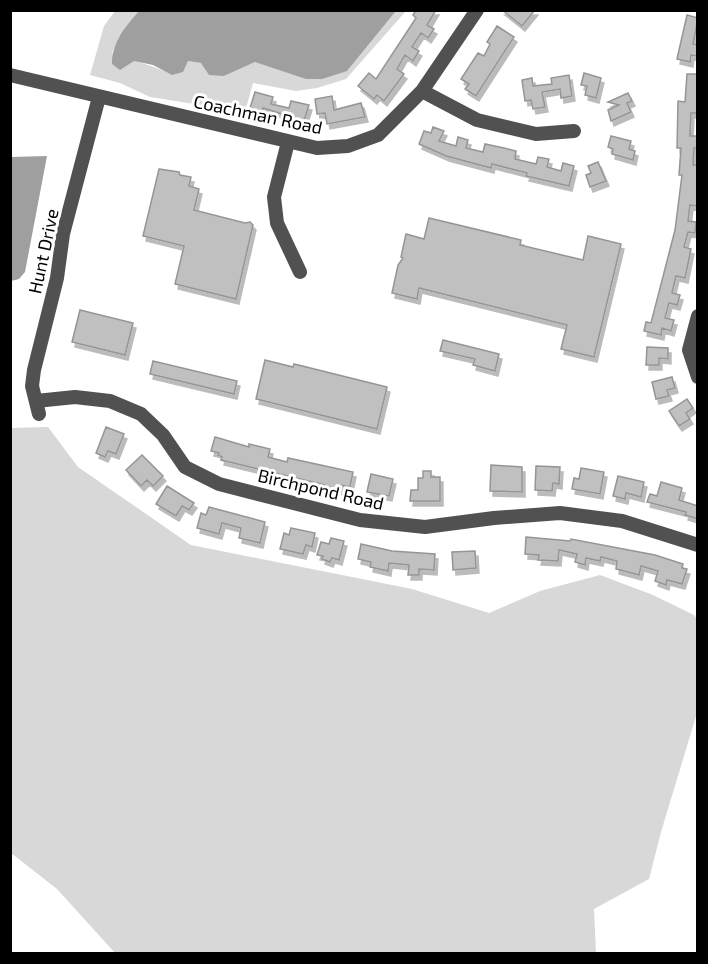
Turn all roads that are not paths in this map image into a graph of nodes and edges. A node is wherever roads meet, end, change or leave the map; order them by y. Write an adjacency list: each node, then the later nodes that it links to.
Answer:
1 (477, 10): 3 (street, Coachman Road)
2 (10, 75): 4 (street, Coachman Road)
3 (422, 91): 5 (street); 6 (street, Coachman Road)
4 (99, 97): 6 (street, Coachman Road); 10 (street, Hunt Drive)
5 (574, 131)
6 (288, 142): 7 (street)
7 (300, 272)
8 (698, 316): 9 (street)
9 (698, 377)
10 (38, 408): 11 (street, Birchpond Road)
11 (698, 545)

